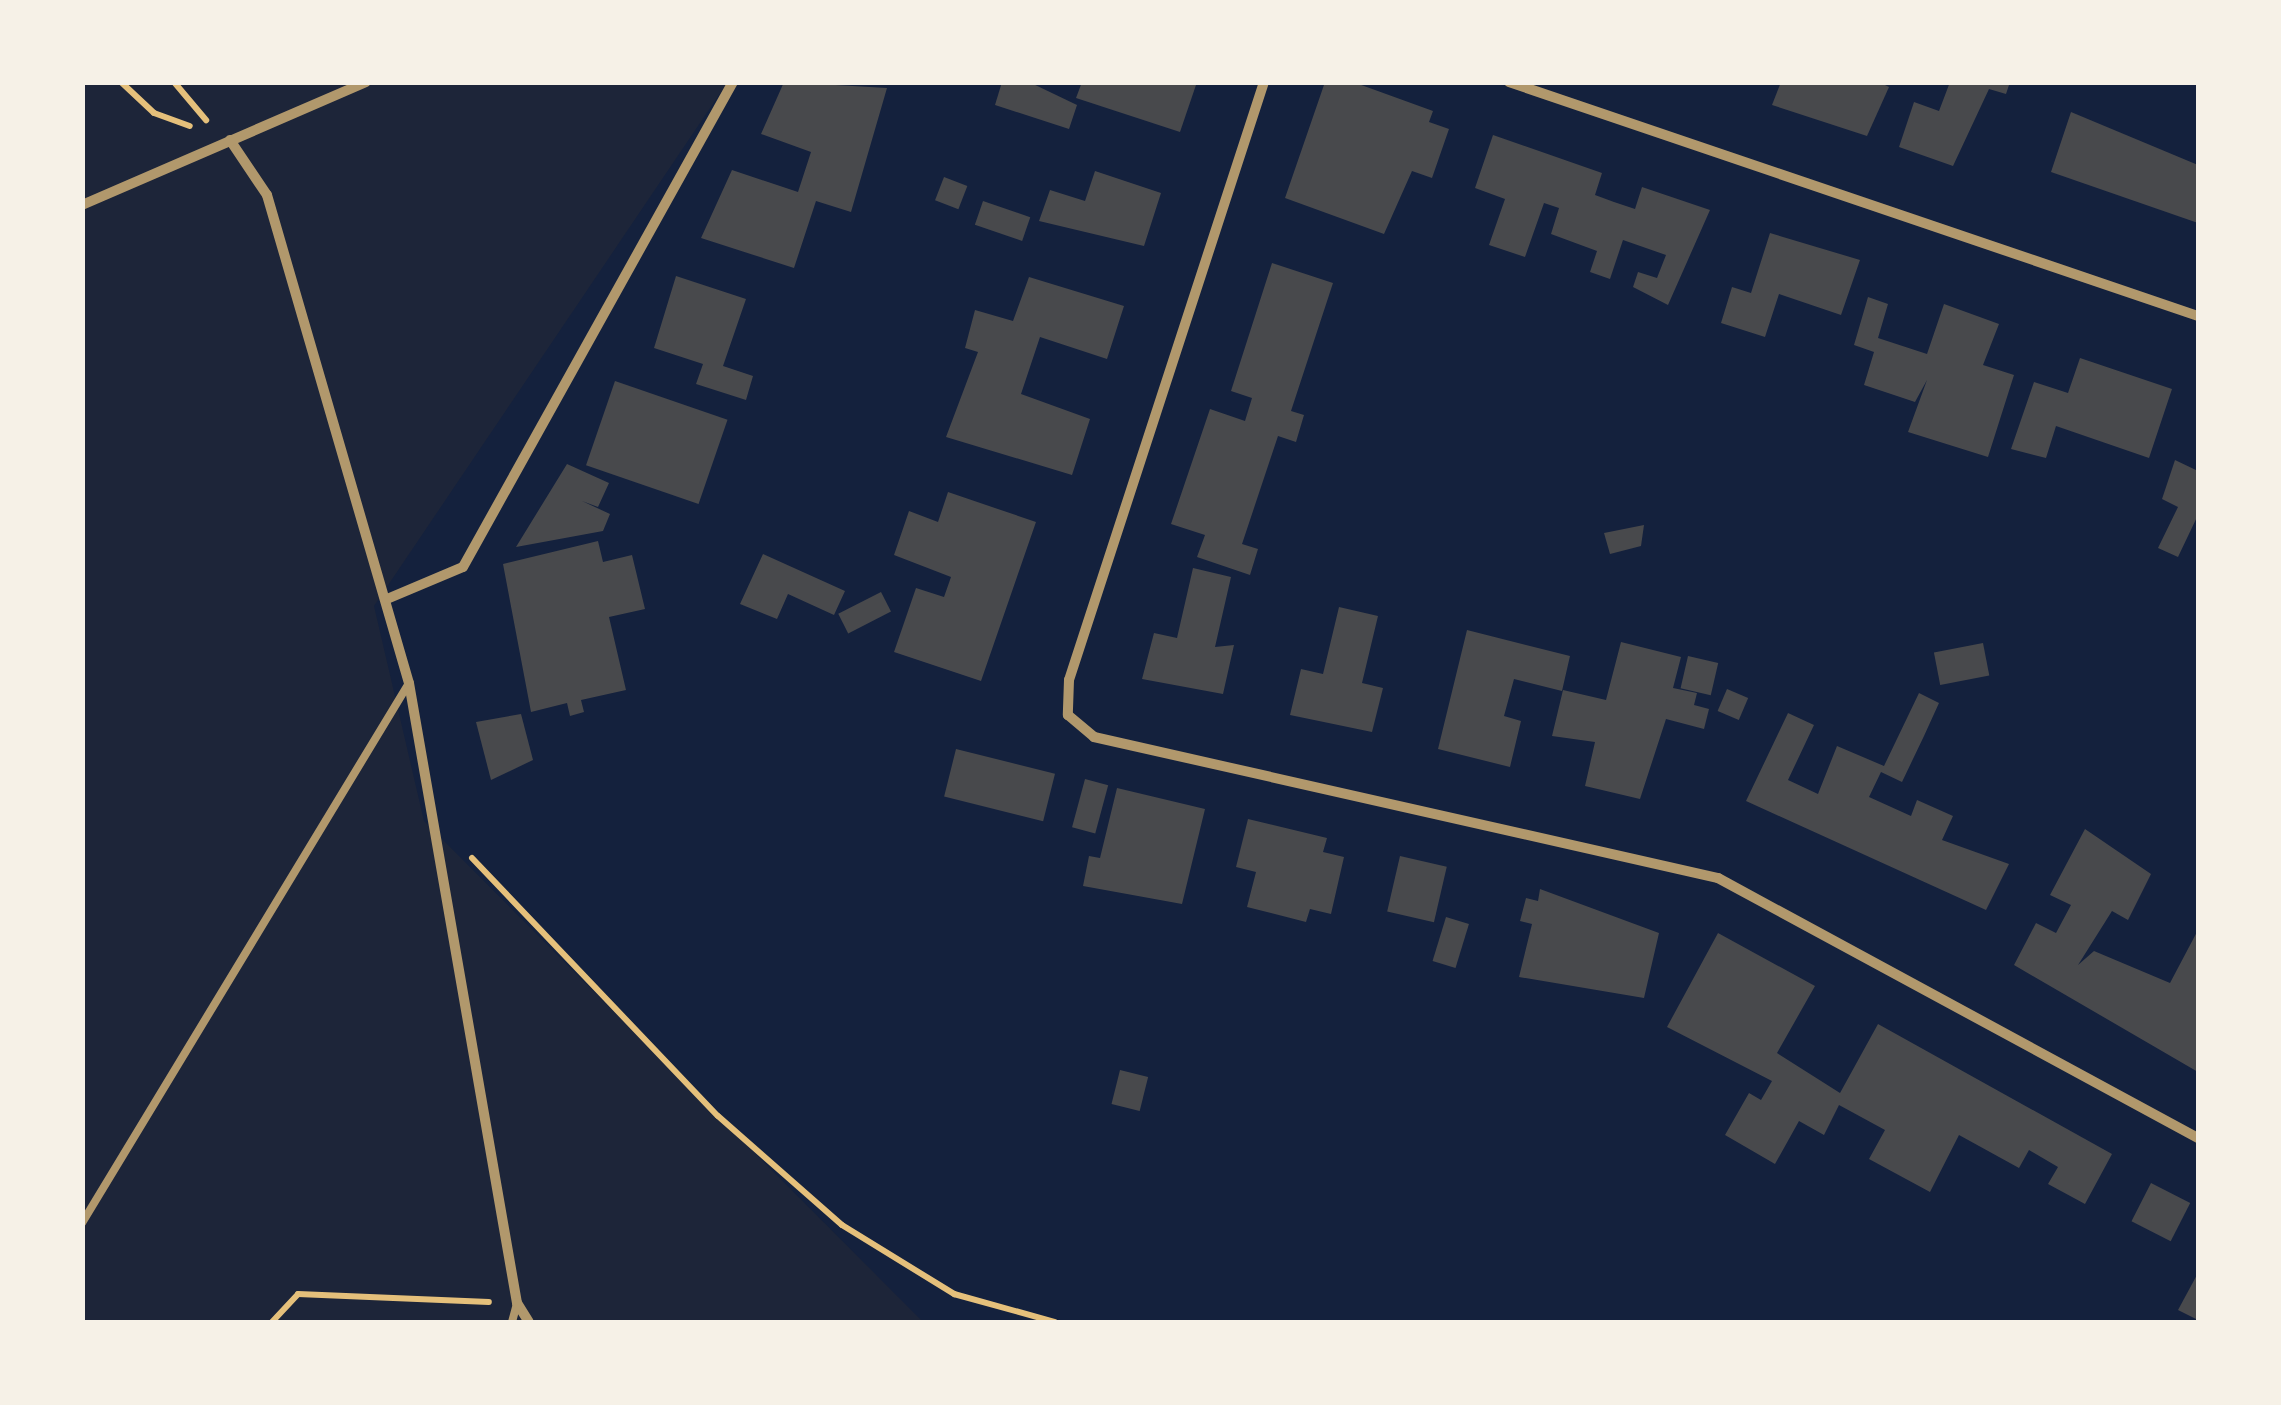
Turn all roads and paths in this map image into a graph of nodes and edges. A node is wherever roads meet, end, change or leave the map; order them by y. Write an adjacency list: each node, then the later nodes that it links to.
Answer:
1 (121, 82): 7 (path)
2 (174, 82): 7 (path)
3 (366, 82): 7 (street)
4 (733, 82): 10 (street)
5 (1264, 82): 13 (street)
6 (1509, 82): 9 (street)
7 (230, 140): 8 (street); 10 (street)
8 (82, 204)
9 (2198, 316)
10 (387, 600): 11 (street)
11 (409, 683): 12 (street); 14 (lane)
12 (439, 836): 15 (street); 19 (path)
13 (2198, 1138)
14 (82, 1223)
15 (517, 1303): 16 (path); 17 (lane); 18 (street)
16 (272, 1322)
17 (512, 1322)
18 (528, 1322)
19 (1055, 1322)

